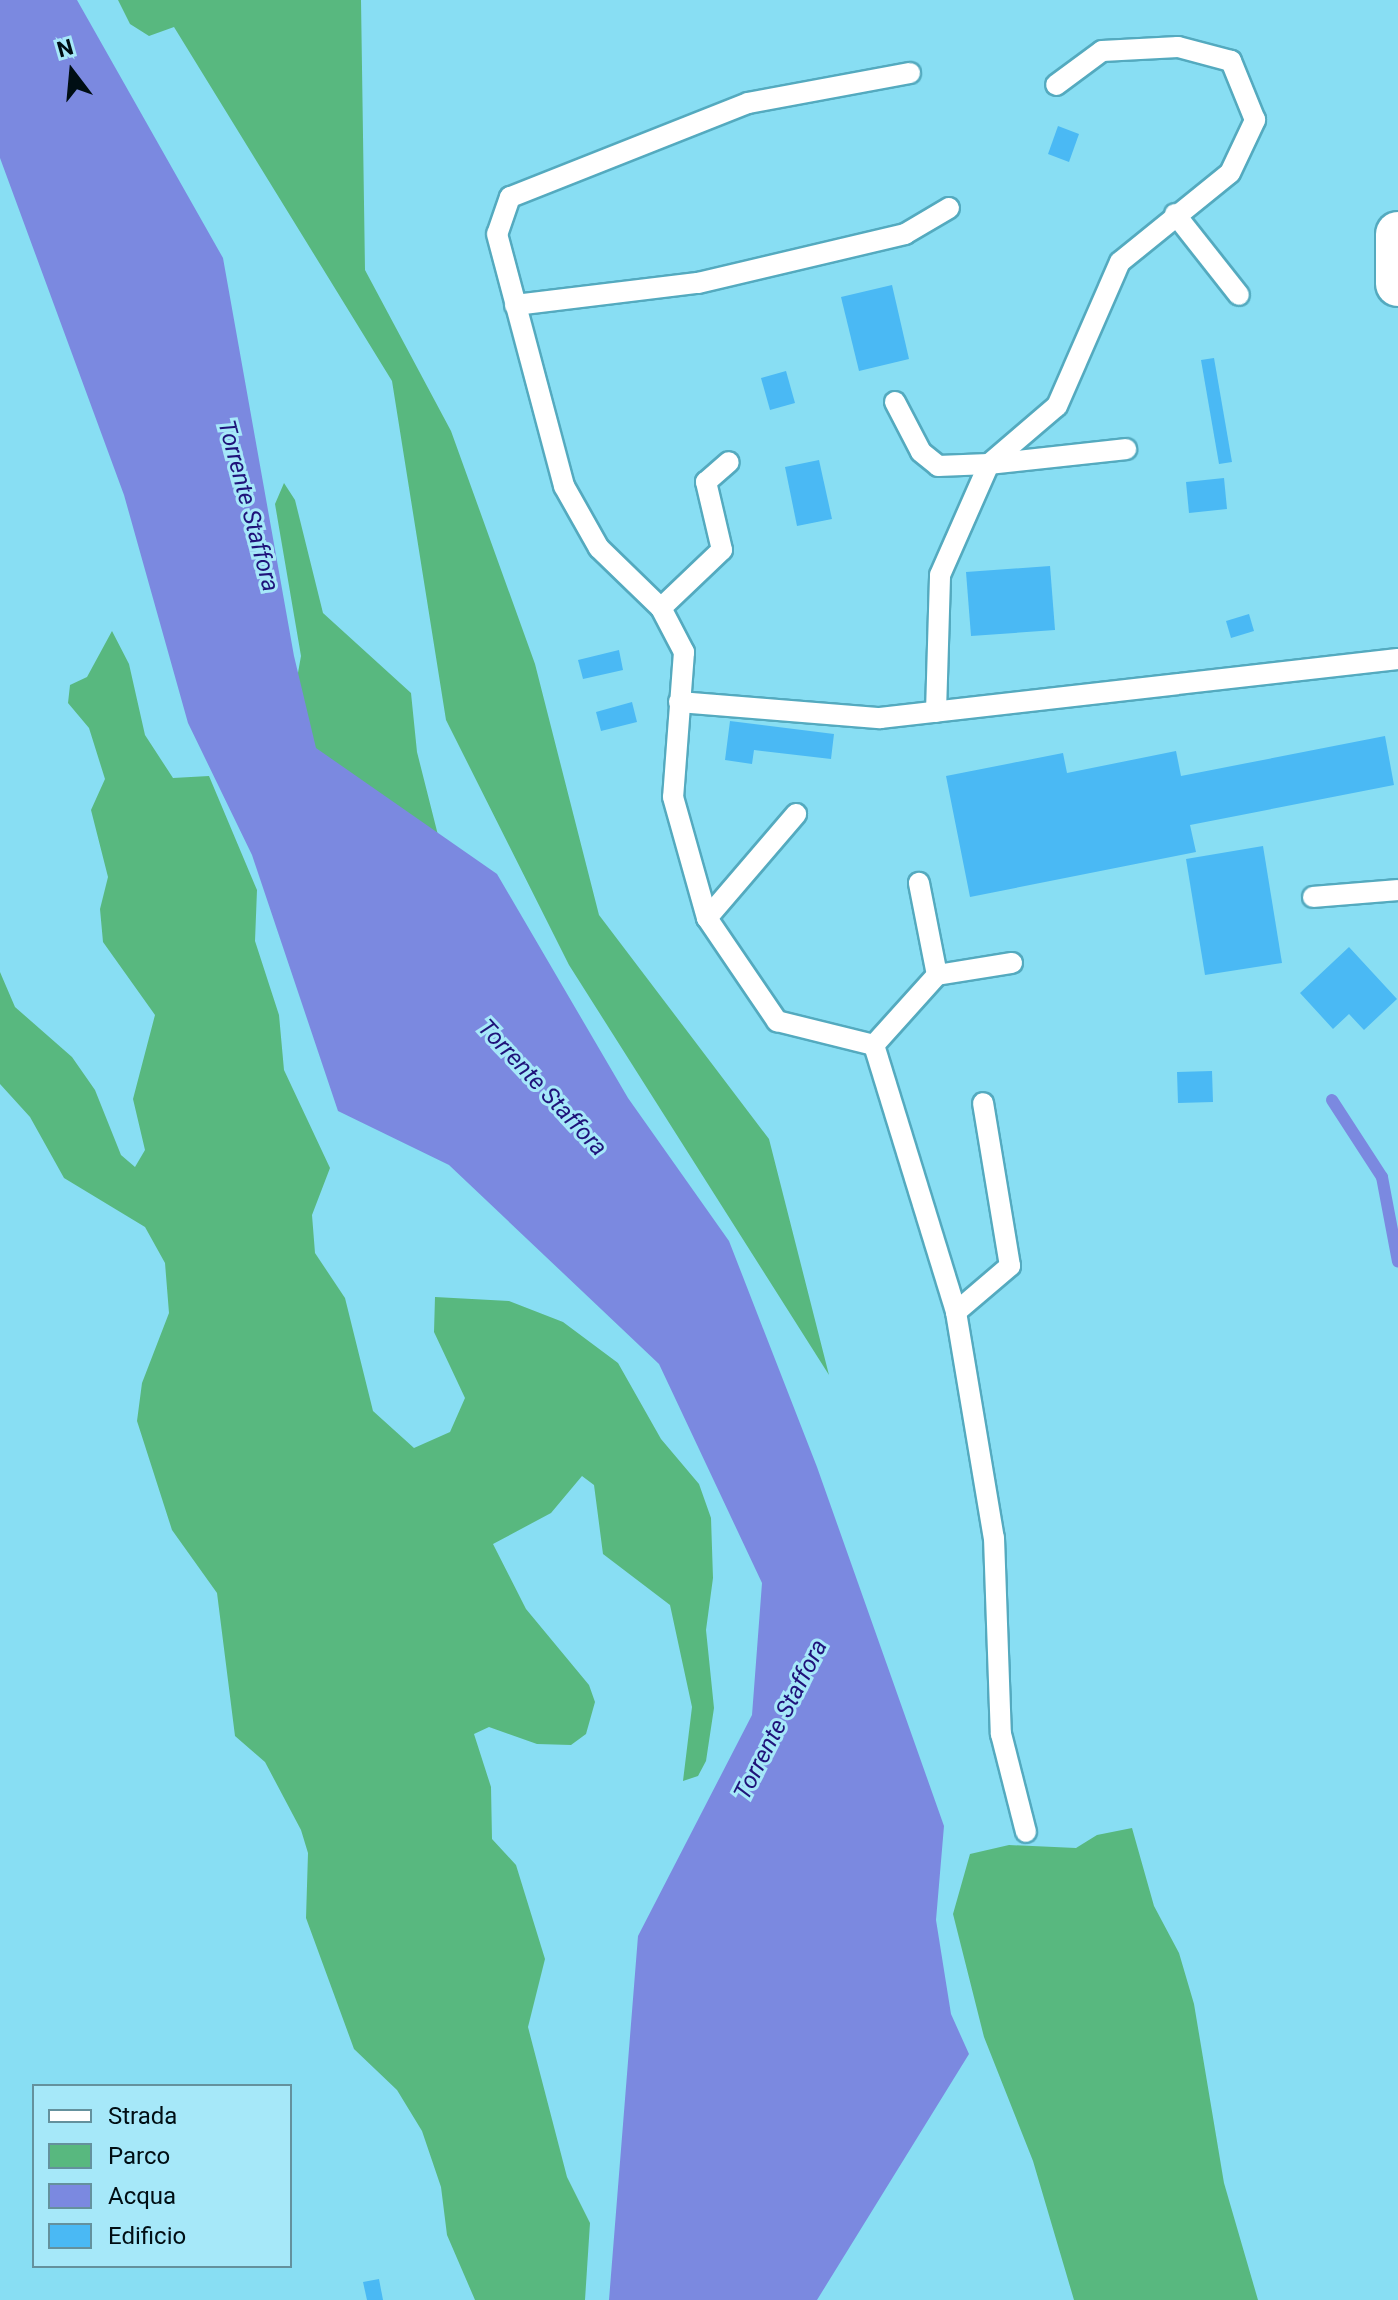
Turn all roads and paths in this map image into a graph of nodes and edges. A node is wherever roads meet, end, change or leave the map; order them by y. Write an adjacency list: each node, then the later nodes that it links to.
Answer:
1 (910, 73): 9 (lane)
2 (1056, 85): 4 (lane)
3 (949, 208): 9 (lane)
4 (1175, 214): 8 (lane); 13 (lane)
5 (1398, 234): 6 (street)
6 (1398, 272): 7 (street)
7 (1398, 284)
8 (1239, 295)
9 (515, 305): 14 (lane)
10 (895, 402): 13 (lane)
11 (1126, 449): 13 (lane)
12 (729, 462): 14 (lane)
13 (989, 464): 17 (lane)
14 (661, 608): 16 (lane)
15 (1398, 659): 17 (lane)
16 (679, 702): 17 (lane); 22 (lane)
17 (936, 712)
18 (796, 814): 22 (lane)
19 (919, 883): 24 (lane)
20 (1398, 890): 21 (lane)
21 (1313, 897)
22 (707, 918): 25 (lane)
23 (1012, 963): 24 (lane)
24 (937, 975): 25 (lane)
25 (874, 1045): 27 (lane)
26 (983, 1103): 27 (lane)
27 (956, 1312): 28 (lane)
28 (1026, 1832)

